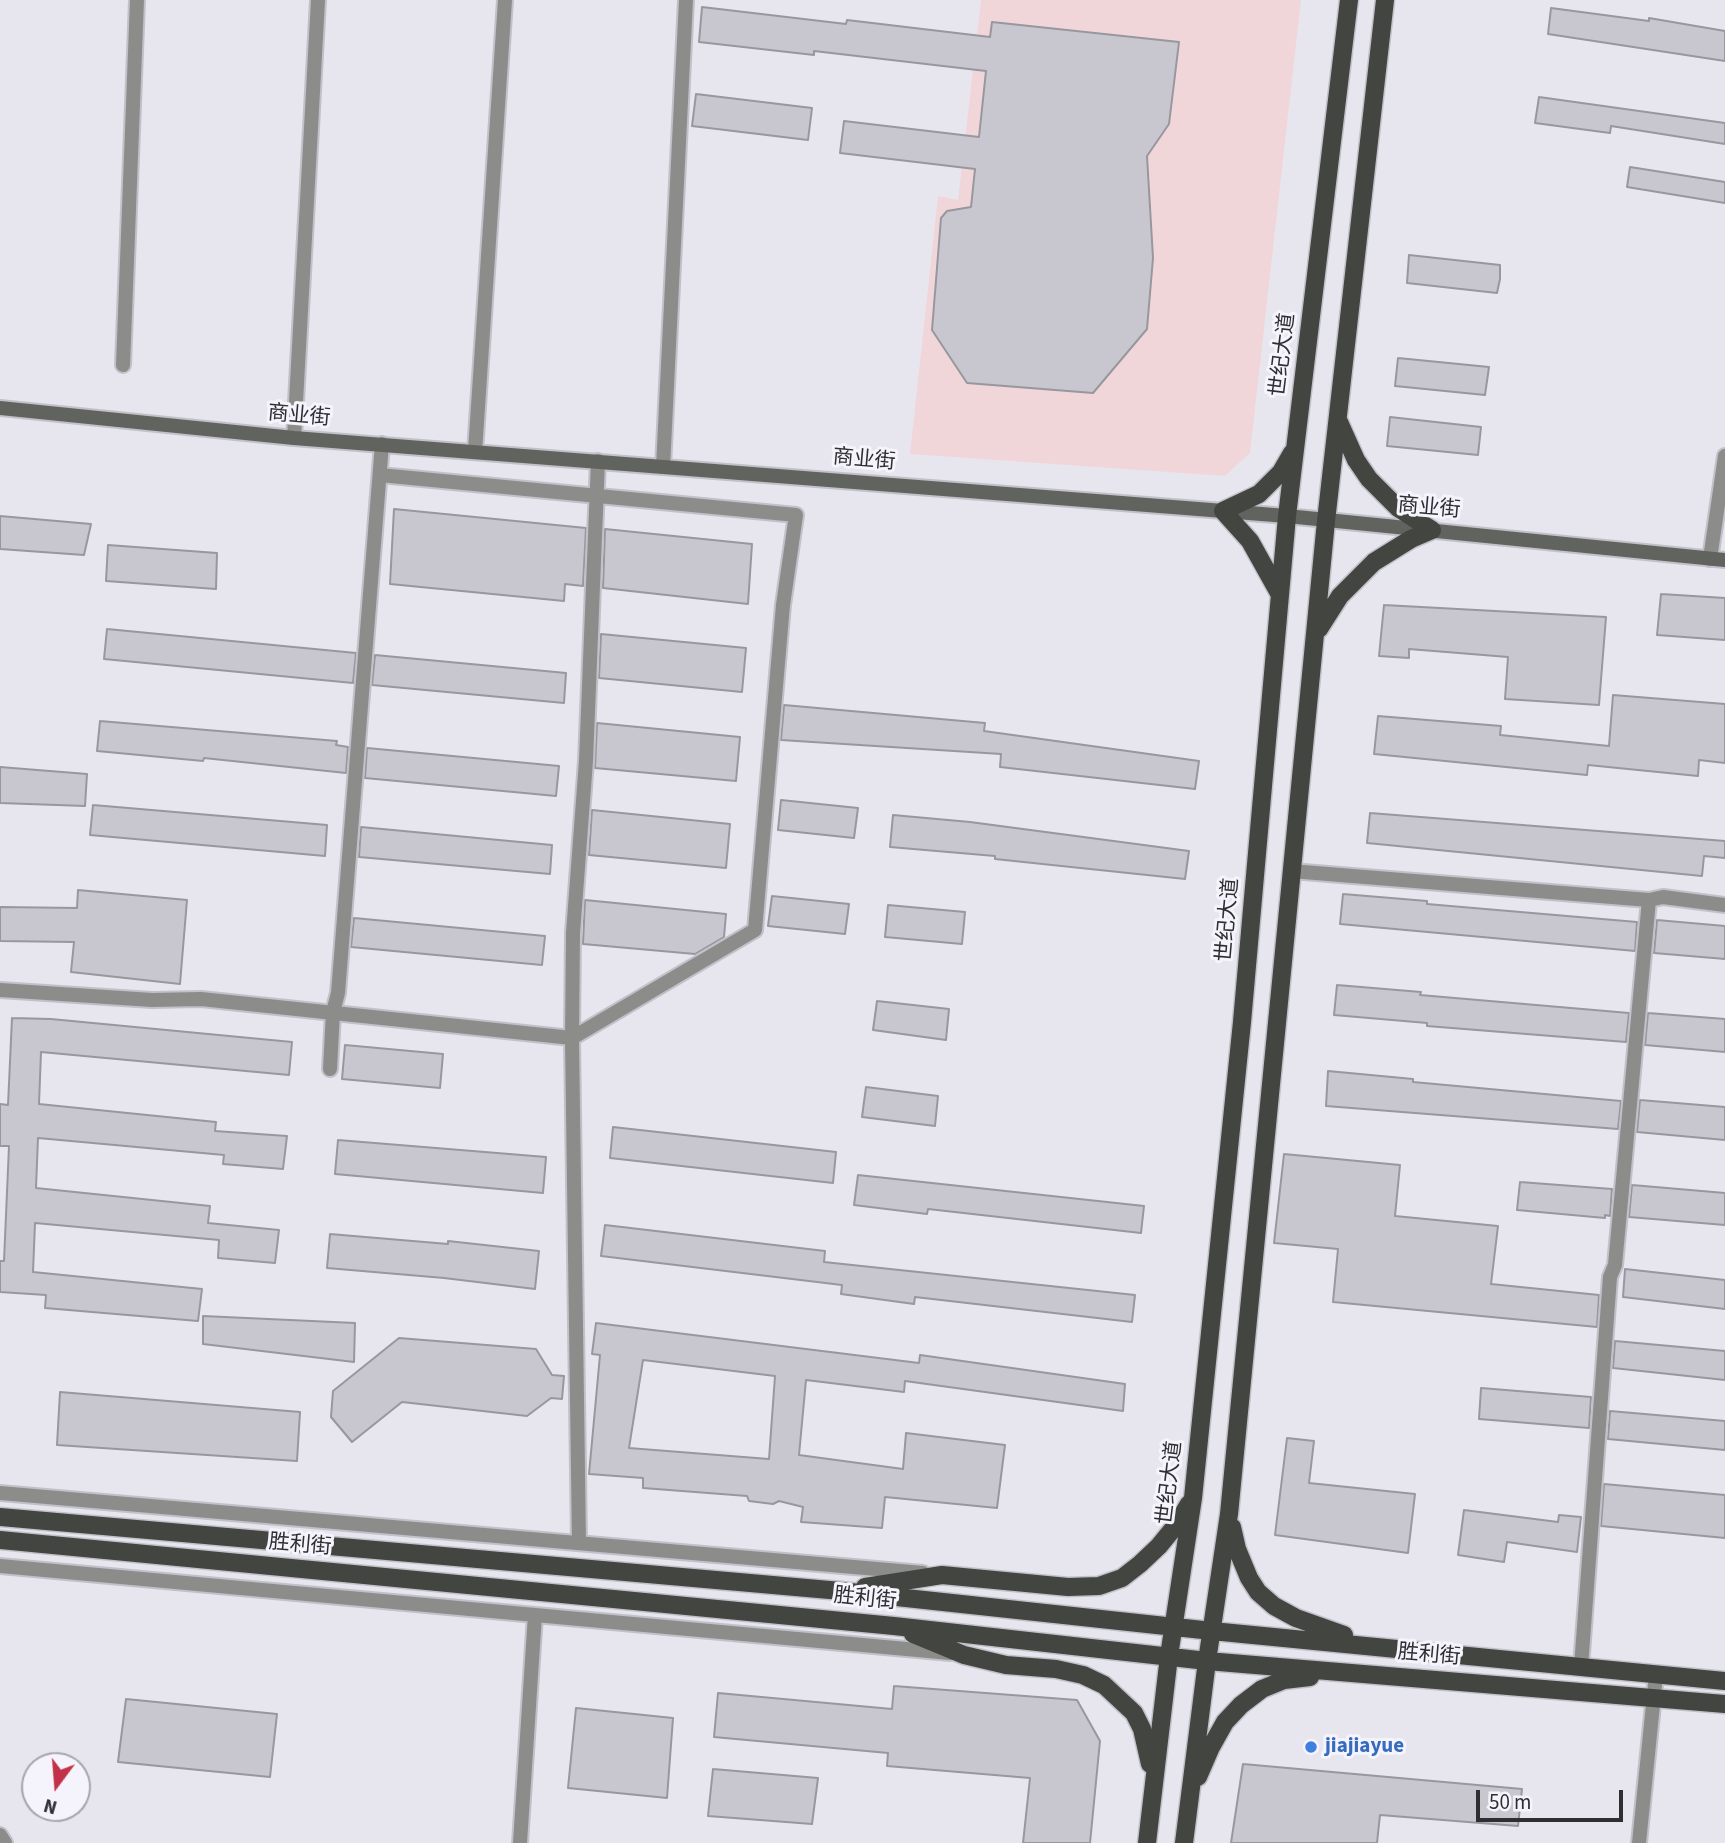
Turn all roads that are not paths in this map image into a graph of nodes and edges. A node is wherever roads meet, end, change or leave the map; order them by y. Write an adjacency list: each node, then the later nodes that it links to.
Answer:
1 (137, 0): 7 (street)
2 (318, 0): 10 (street)
3 (505, 0): 13 (street)
4 (685, 0): 16 (street)
5 (1349, 0): 12 (main road, 世纪大道)
6 (1385, 0): 9 (main road)
7 (123, 365)
8 (0, 408): 10 (street, 商业街)
9 (1337, 419): 20 (main road); 23 (main road)
10 (294, 438): 11 (street, 商业街)
11 (382, 444): 13 (street, 商业街); 17 (street)
12 (1296, 445): 18 (main road); 19 (main road, 世纪大道)
13 (475, 452): 15 (street, 商业街)
14 (1725, 456): 21 (street)
15 (598, 461): 16 (street, 商业街); 29 (street)
16 (663, 467): 18 (street, 商业街)
17 (380, 475): 28 (street); 29 (street)
18 (1223, 511): 19 (street, 商业街); 22 (main road)
19 (1287, 516): 20 (street, 商业街); 22 (main road, 世纪大道)
20 (1432, 530): 21 (street, 商业街); 23 (main road)
21 (1718, 559)
22 (1280, 596): 32 (main road, 世纪大道)
23 (1314, 637): 24 (main road)
24 (1292, 871): 25 (street); 33 (main road)
25 (1649, 900): 26 (street); 48 (street)
26 (1725, 905)
27 (0, 990): 28 (street)
28 (333, 1012): 29 (street); 30 (street)
29 (572, 1038): 36 (street)
30 (330, 1069)
31 (0, 1493): 36 (street)
32 (1193, 1498): 38 (main road); 42 (main road, 世纪大道)
33 (1229, 1514): 43 (main road); 44 (main road)
34 (0, 1517): 39 (main road, 胜利街)
35 (0, 1540): 41 (main road, 胜利街)
36 (579, 1543): 38 (street)
37 (0, 1566): 40 (street)
38 (942, 1575): 39 (main road)
39 (841, 1591): 42 (main road, 胜利街)
40 (535, 1615): 45 (street); 58 (street)
41 (894, 1626): 45 (main road); 46 (main road, 胜利街)
42 (1175, 1626): 43 (main road, 胜利街); 46 (main road, 世纪大道)
43 (1212, 1631): 44 (main road, 胜利街); 47 (main road)
44 (1385, 1647): 48 (main road, 胜利街)
45 (964, 1654): 54 (main road)
46 (1169, 1656): 47 (main road, 胜利街); 54 (main road, 世纪大道)
47 (1207, 1661): 49 (main road, 胜利街); 55 (main road)
48 (1581, 1667): 50 (main road, 胜利街)
49 (1382, 1675): 52 (main road, 胜利街); 55 (main road)
50 (1656, 1675): 51 (main road, 胜利街); 52 (street)
51 (1725, 1681)
52 (1653, 1698): 53 (main road, 胜利街); 61 (street)
53 (1725, 1704)
54 (1153, 1790): 59 (main road, 世纪大道)
55 (1189, 1799): 60 (main road)
56 (0, 1835): 57 (street)
57 (5, 1843)
58 (520, 1843)
59 (1147, 1843)
60 (1184, 1843)
61 (1639, 1843)

